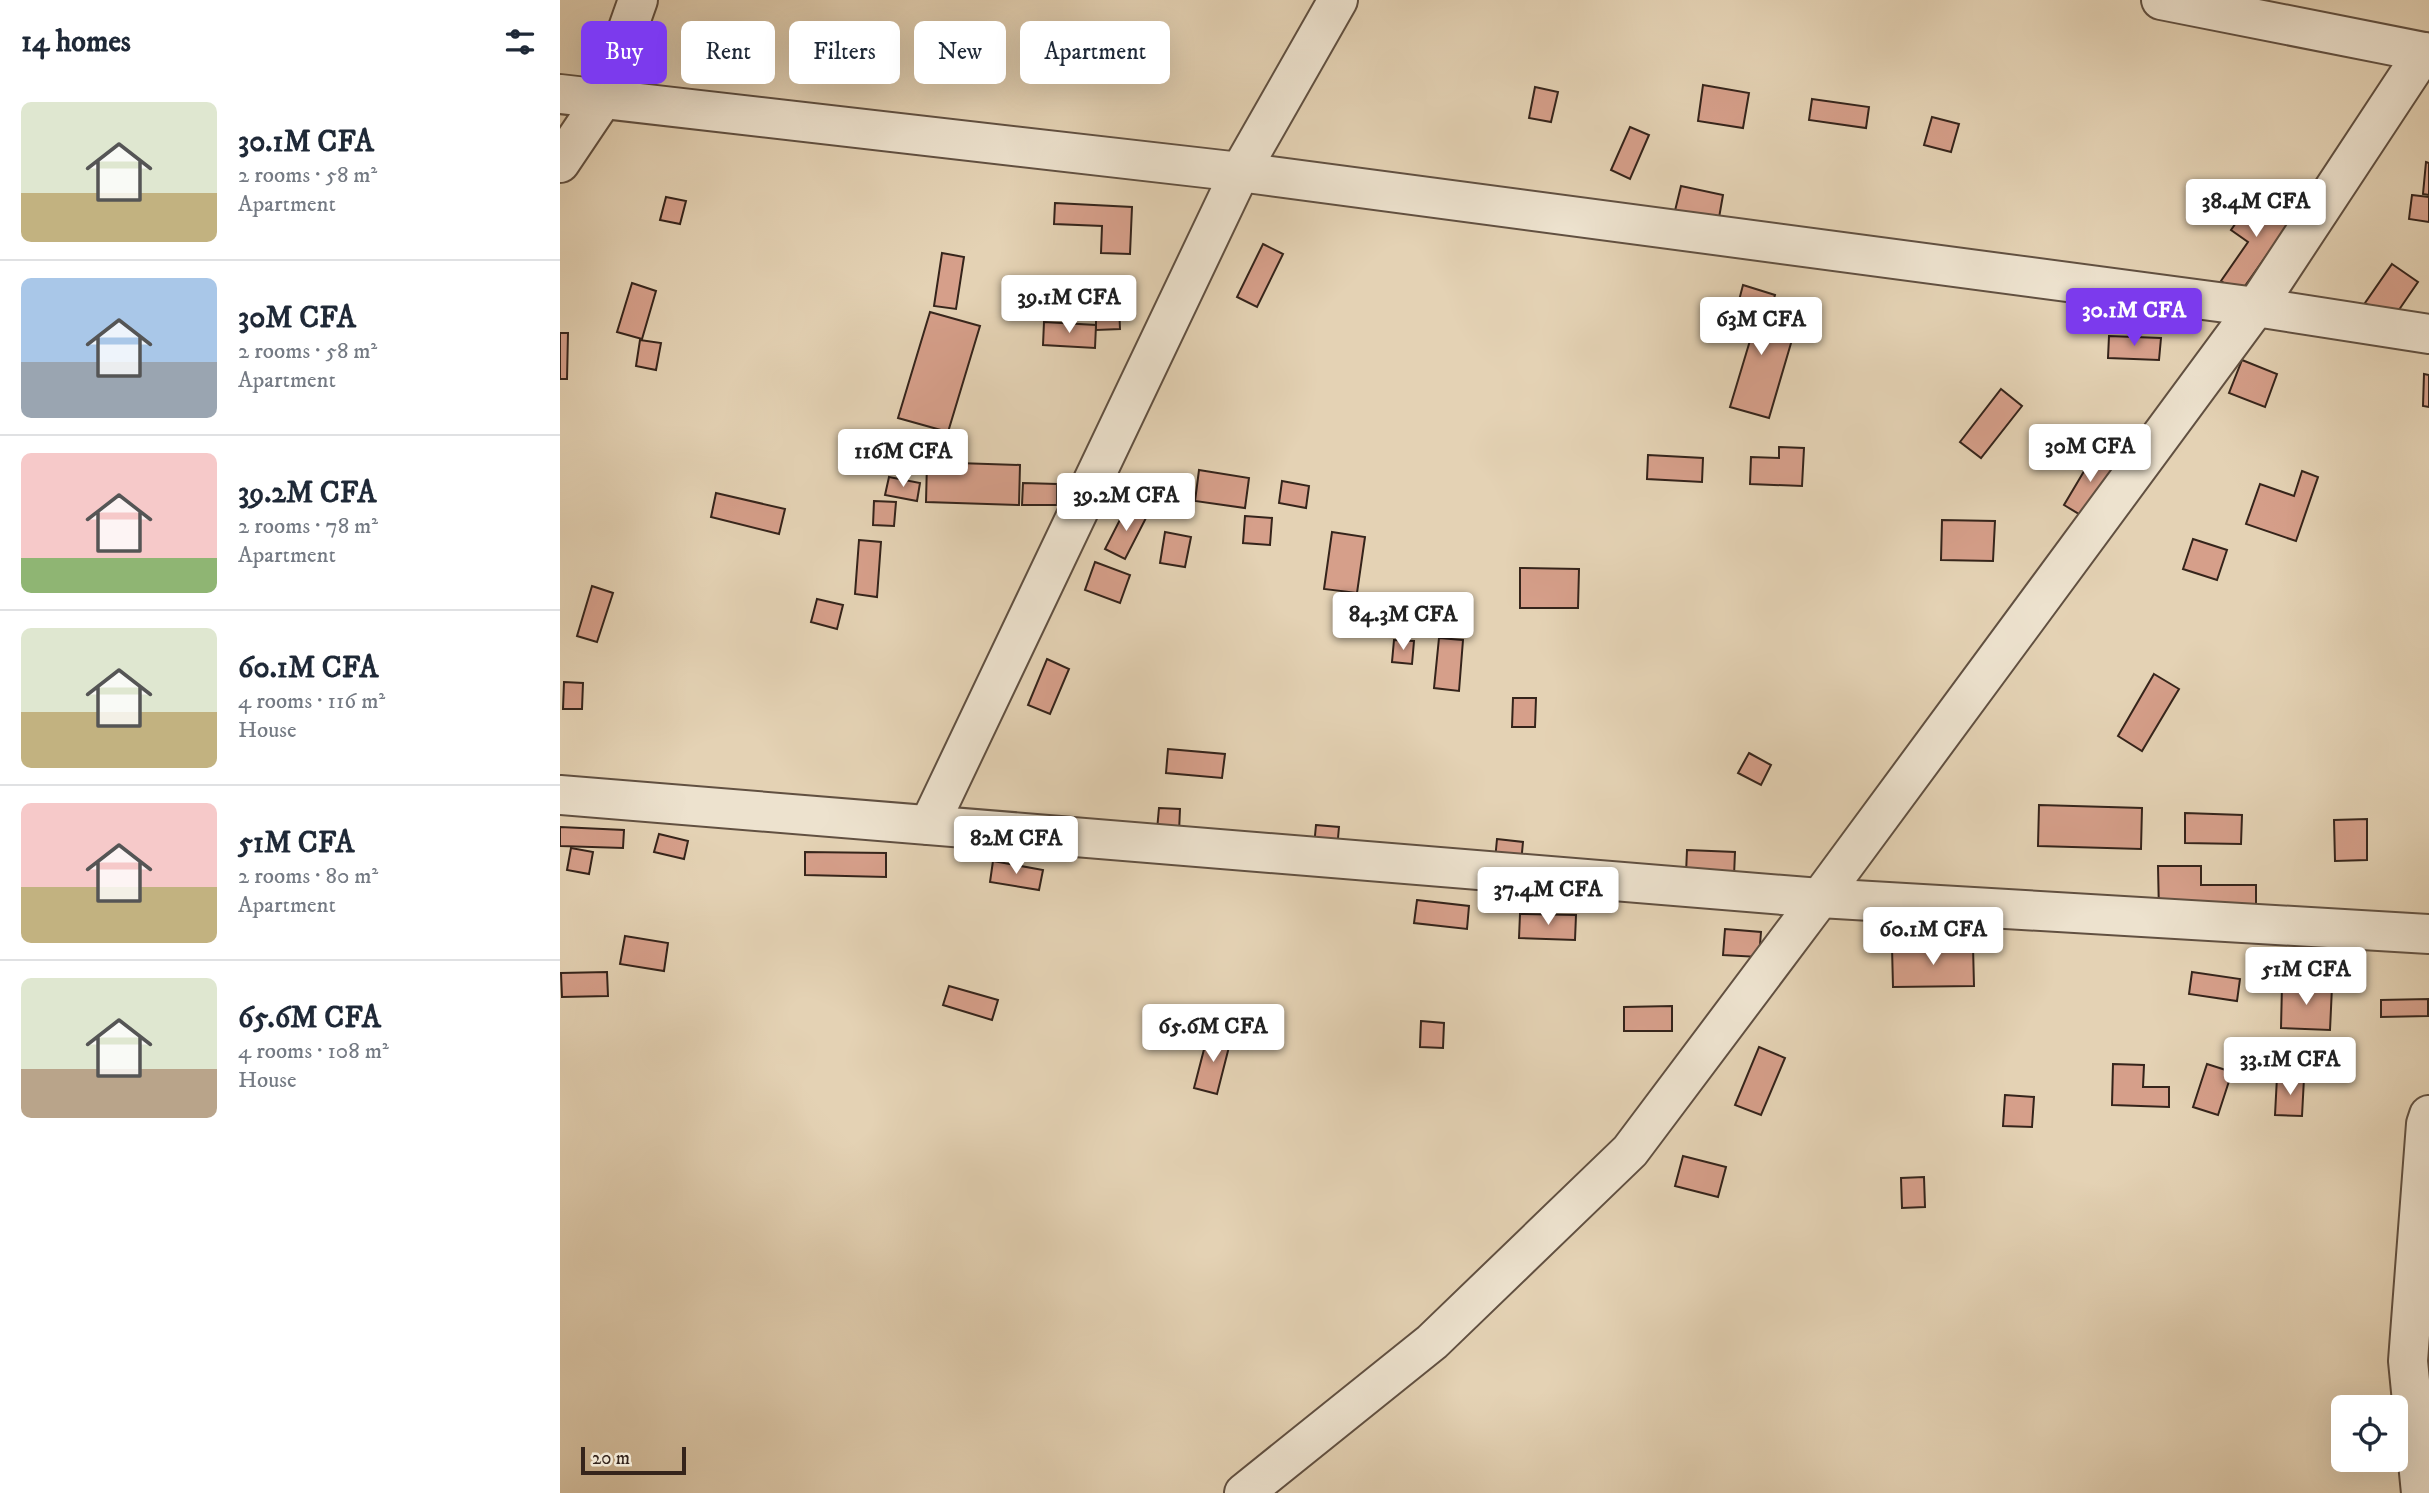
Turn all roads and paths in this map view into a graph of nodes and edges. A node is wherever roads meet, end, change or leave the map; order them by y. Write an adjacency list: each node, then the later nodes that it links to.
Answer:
1 (638, 0): 6 (street)
2 (1338, 0): 8 (street)
3 (2161, 0): 4 (street)
4 (2426, 52): 9 (street)
5 (560, 94): 6 (street)
6 (603, 99): 7 (street); 8 (street)
7 (560, 163)
8 (1240, 172): 9 (street); 12 (street)
9 (2256, 307): 10 (street); 13 (street)
10 (2429, 334)
11 (560, 795): 12 (street)
12 (929, 825): 13 (street)
13 (1820, 898): 14 (street); 16 (street)
14 (2429, 934)
15 (2429, 1115): 17 (street)
16 (1244, 1493)
17 (2421, 1493)

